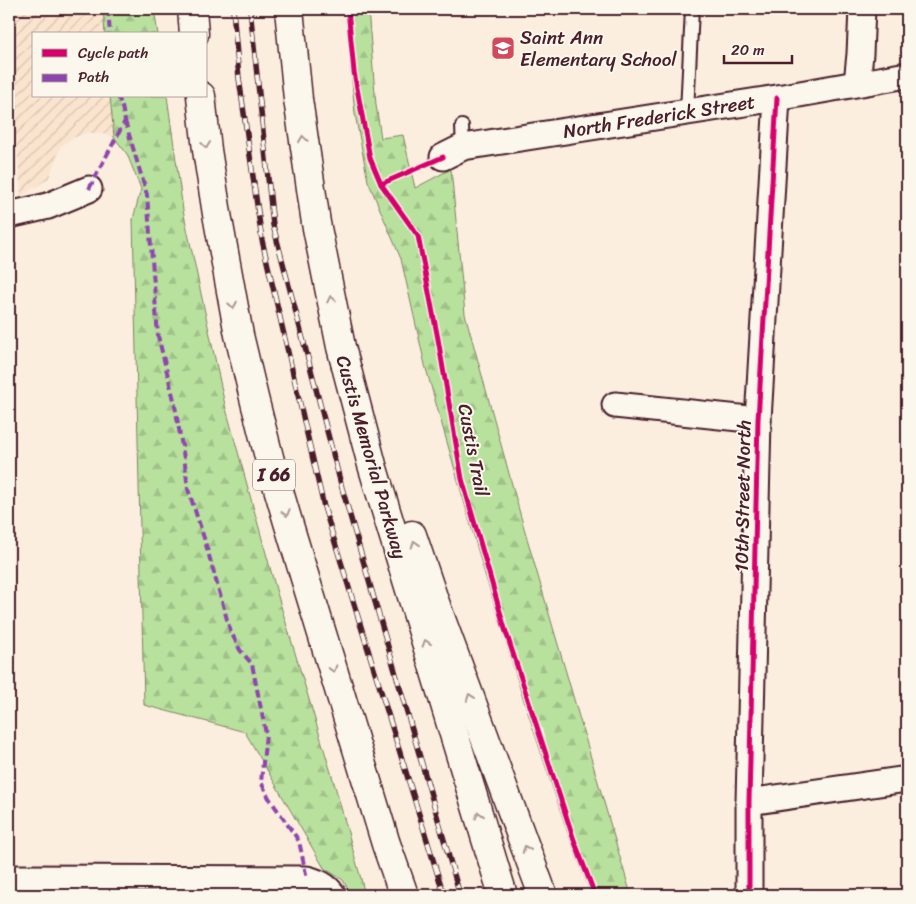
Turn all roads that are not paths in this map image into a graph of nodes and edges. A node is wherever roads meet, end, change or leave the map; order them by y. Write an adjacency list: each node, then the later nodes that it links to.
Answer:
1 (192, 9): 5 (highway)
2 (289, 9): 14 (highway, Custis Memorial Parkway, one-way to 2)
3 (692, 9): 10 (lane)
4 (862, 9): 7 (street)
5 (194, 32)
6 (907, 75): 7 (street, North Frederick Street)
7 (856, 83): 9 (street, North Frederick Street)
8 (201, 98): 19 (highway, I 66, one-way to 19)
9 (777, 98): 10 (street, North Frederick Street); 16 (street, 10th Street North)
10 (687, 112): 11 (street, North Frederick Street)
11 (456, 143)
12 (88, 189): 13 (street)
13 (9, 216)
14 (341, 347): 24 (highway, Custis Memorial Parkway, one-way to 14); 25 (highway, one-way to 14)
15 (615, 405): 16 (street)
16 (758, 420): 18 (street, 10th Street North)
17 (907, 779): 18 (street)
18 (749, 802): 26 (street, 10th Street North)
19 (386, 844): 22 (highway); 23 (highway, I 66)
20 (9, 878): 21 (street)
21 (333, 895)
22 (396, 895)
23 (404, 895)
24 (503, 895)
25 (543, 895)
26 (749, 895)

